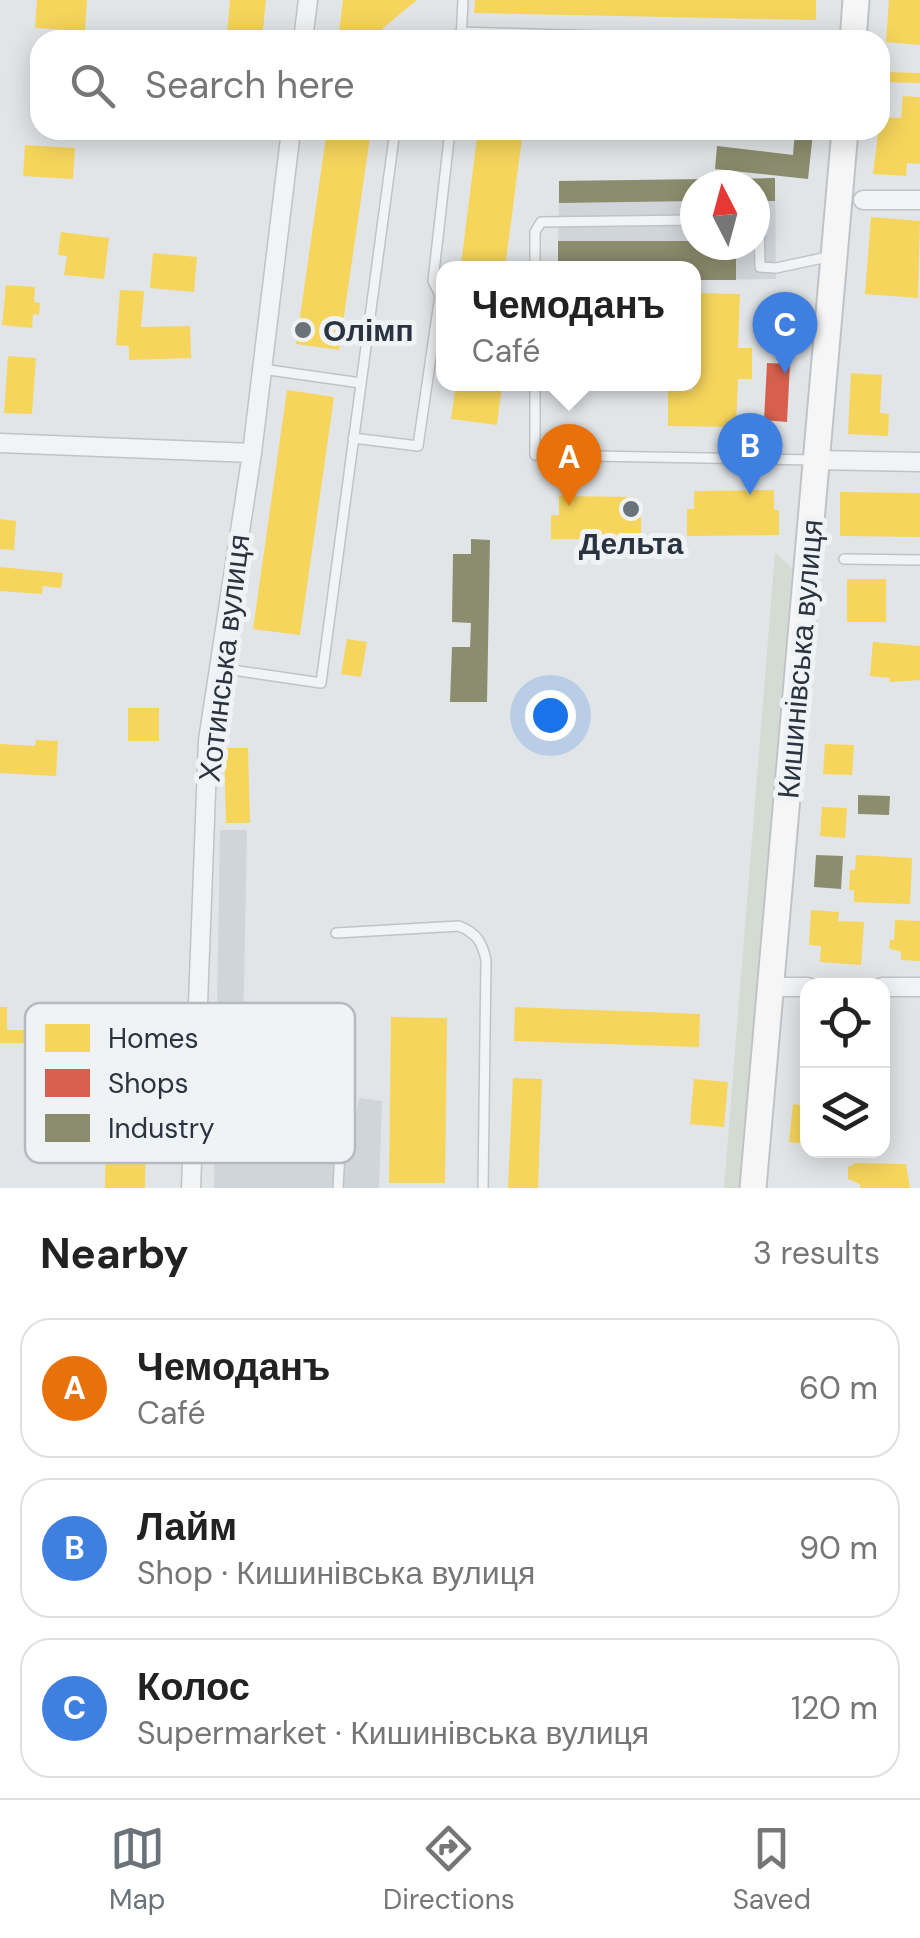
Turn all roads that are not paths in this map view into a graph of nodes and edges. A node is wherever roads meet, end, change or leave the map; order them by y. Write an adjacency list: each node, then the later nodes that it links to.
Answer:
1 (308, 0): 4 (street)
2 (464, 0): 5 (lane)
3 (856, 0): 6 (street)
4 (304, 30)
5 (462, 30)
6 (854, 30)
7 (291, 140): 19 (street, Хотинська вулиця)
8 (394, 140): 20 (lane)
9 (449, 140): 17 (lane)
10 (844, 140): 14 (street, Кишинівська вулиця)
11 (868, 200): 12 (street)
12 (920, 200)
13 (680, 220): 16 (lane)
14 (834, 256): 15 (lane); 25 (street, Кишинівська вулиця)
15 (760, 260)
16 (535, 261)
17 (436, 287)
18 (436, 322): 22 (lane)
19 (262, 369): 20 (lane); 24 (street, Хотинська вулиця)
20 (361, 383): 22 (lane)
21 (535, 391): 25 (lane)
22 (353, 438): 29 (lane)
23 (0, 443): 24 (street)
24 (252, 453): 29 (street, Хотинська вулиця)
25 (816, 460): 26 (street); 33 (street, Кишинівська вулиця)
26 (920, 462)
27 (844, 559): 28 (lane)
28 (920, 560)
29 (219, 668): 35 (street, Хотинська вулиця)
30 (336, 934): 40 (lane)
31 (890, 987): 32 (street)
32 (920, 987)
33 (772, 988): 34 (street); 41 (street, Кишинівська вулиця)
34 (800, 988)
35 (198, 1003)
36 (192, 1163): 38 (street, Хотинська вулиця)
37 (339, 1163): 39 (lane)
38 (191, 1188)
39 (338, 1188)
40 (483, 1188)
41 (753, 1188)

